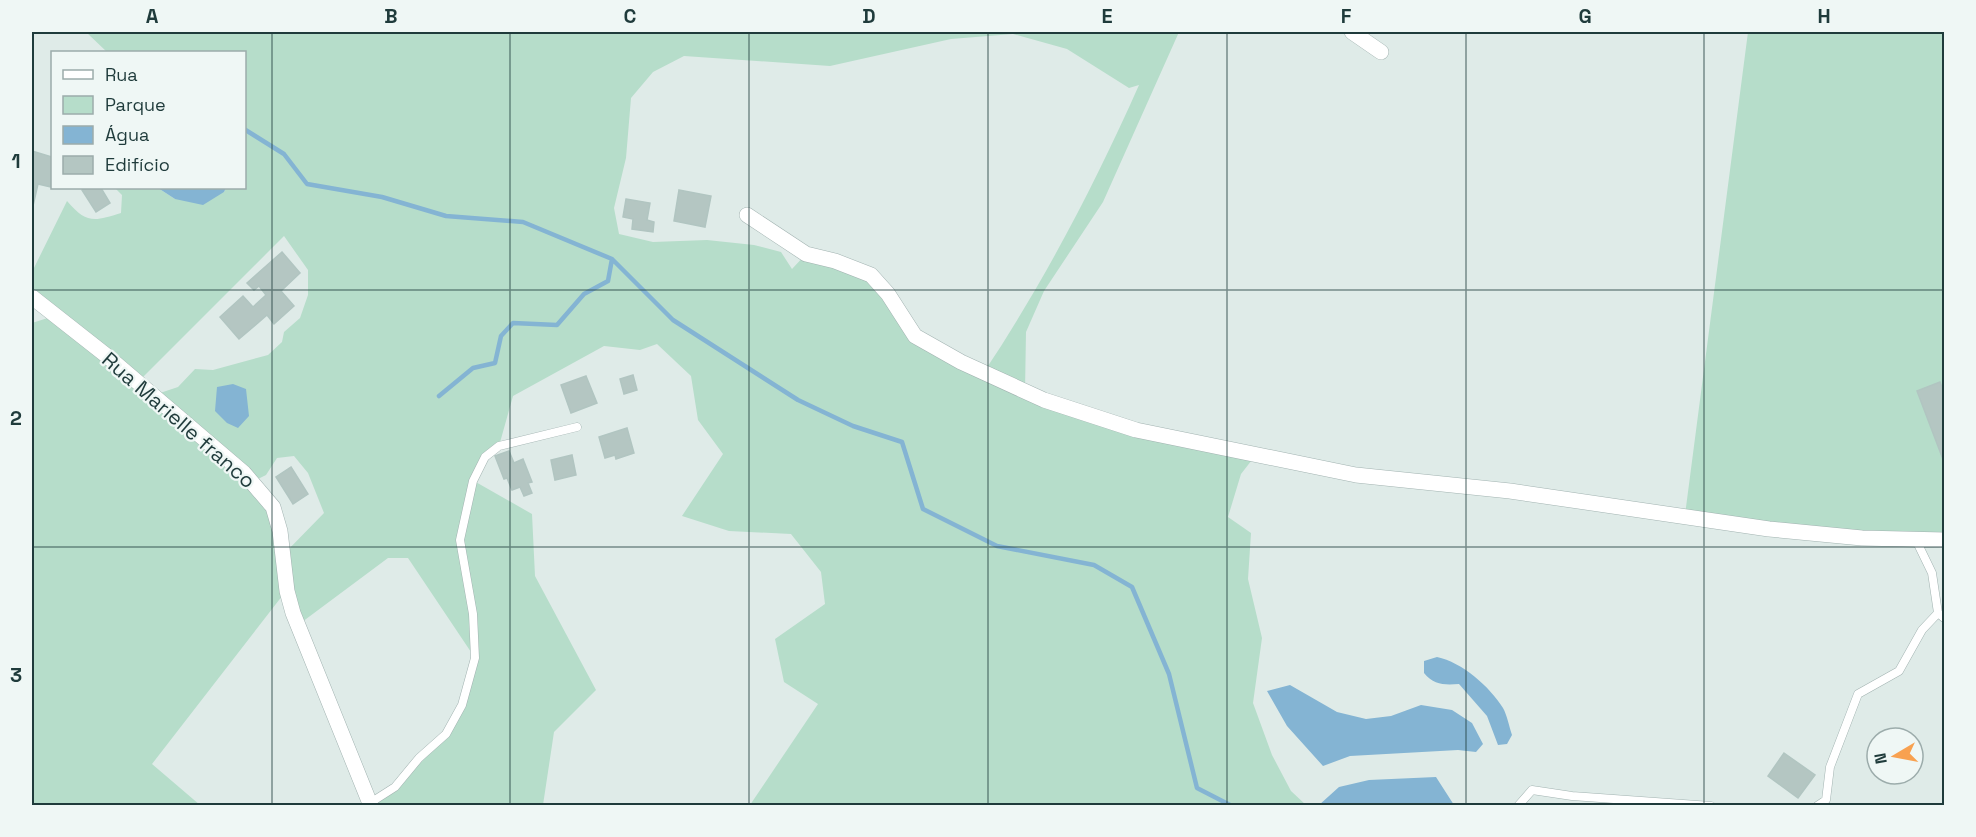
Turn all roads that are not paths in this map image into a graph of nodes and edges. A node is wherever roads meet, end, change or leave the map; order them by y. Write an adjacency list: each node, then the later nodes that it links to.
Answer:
1 (1352, 32): 2 (street)
2 (1381, 52)
3 (747, 215): 6 (street)
4 (32, 297): 9 (street, Rua Marielle franco)
5 (577, 427): 9 (lane)
6 (1916, 539): 7 (street); 8 (lane)
7 (1944, 540)
8 (1941, 615): 12 (lane)
9 (370, 804)
10 (1518, 806): 11 (lane)
11 (1711, 806)
12 (1817, 806)

